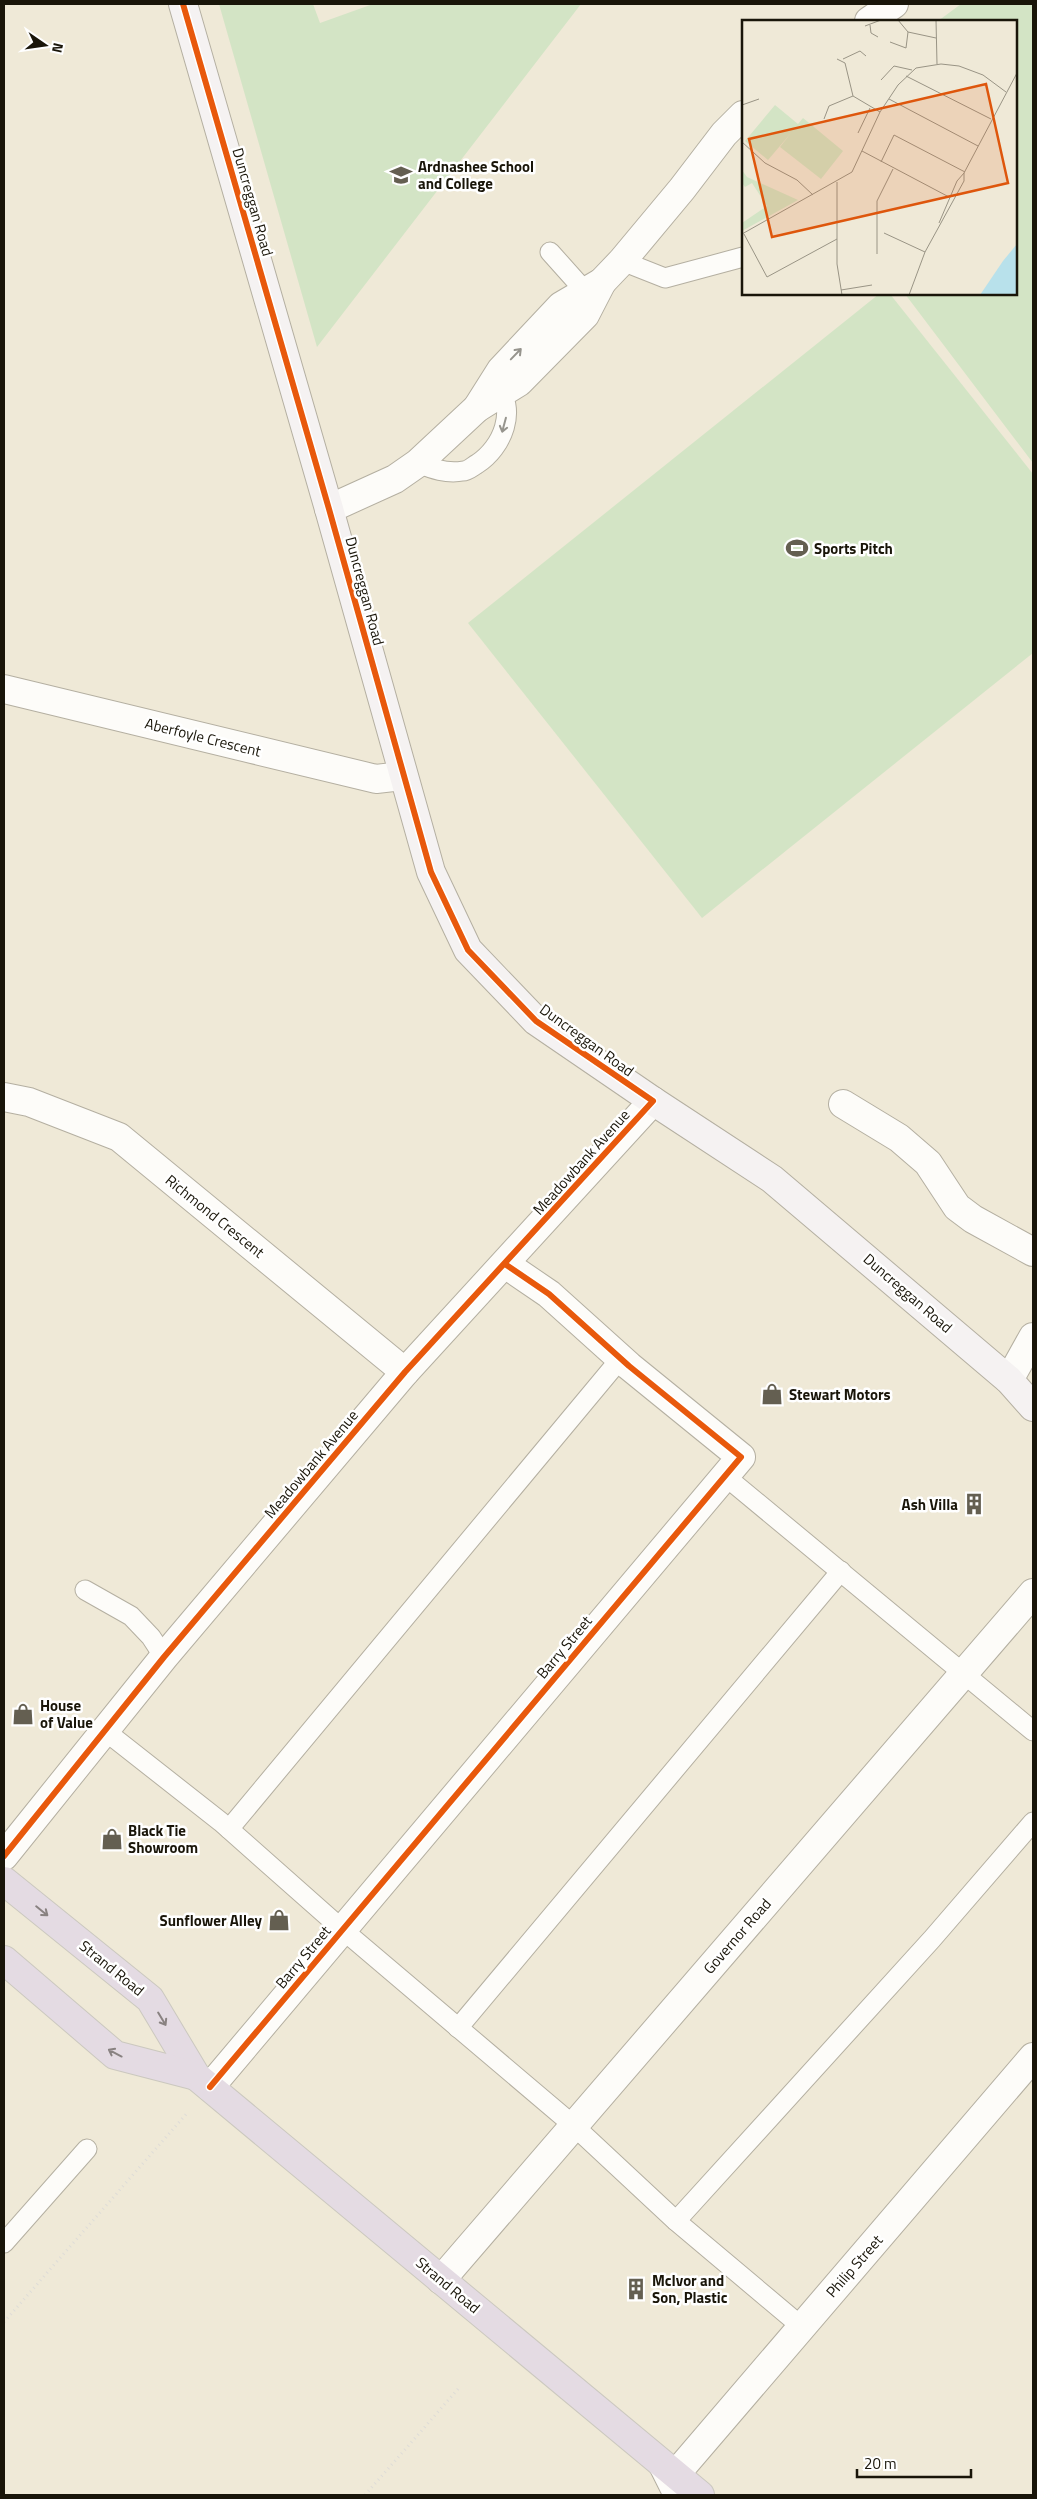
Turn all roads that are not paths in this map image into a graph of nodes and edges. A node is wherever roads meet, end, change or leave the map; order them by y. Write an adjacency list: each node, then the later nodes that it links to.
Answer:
1 (183, 4): 11 (main road, Duncreggan Road)
2 (894, 4): 3 (street)
3 (870, 20)
4 (742, 116): 7 (street)
5 (550, 252): 8 (lane)
6 (742, 257): 7 (lane)
7 (622, 261): 8 (street)
8 (593, 292): 9 (street)
9 (498, 387): 10 (street); 10 (lane, one-way to 10)
10 (418, 462): 11 (street)
11 (330, 509): 13 (main road, Duncreggan Road)
12 (4, 689): 13 (street, Aberfoyle Crescent)
13 (402, 776): 15 (main road, Duncreggan Road)
14 (4, 1097): 21 (street, Richmond Crescent)
15 (653, 1101): 18 (street, Meadowbank Avenue); 22 (main road, Duncreggan Road)
16 (843, 1104): 17 (street)
17 (1033, 1252)
18 (505, 1264): 20 (street, Barry Street); 21 (street, Meadowbank Avenue)
19 (1033, 1337): 22 (street)
20 (621, 1358): 24 (street, Barry Street); 33 (lane)
21 (405, 1372): 28 (street, Meadowbank Avenue)
22 (1009, 1380): 23 (main road, Duncreggan Road)
23 (1033, 1407)
24 (725, 1476): 25 (lane); 36 (street, Barry Street)
25 (841, 1571): 29 (lane); 38 (lane)
26 (85, 1590): 28 (lane)
27 (1033, 1593): 29 (street, Governor Road)
28 (164, 1656): 30 (street, Meadowbank Avenue)
29 (964, 1675): 31 (lane); 41 (street, Governor Road)
30 (104, 1730): 33 (lane); 34 (street, Meadowbank Avenue)
31 (1033, 1731)
32 (1033, 1822): 43 (lane)
33 (229, 1829): 36 (lane)
34 (4, 1856)
35 (4, 1881): 40 (highway, Strand Road, one-way to 40)
36 (342, 1930): 38 (lane); 40 (street, Barry Street)
37 (4, 1960): 40 (highway, Strand Road, one-way to 37)
38 (458, 2028): 41 (lane)
39 (1033, 2057): 46 (street, Philip Street)
40 (203, 2081): 45 (highway, Strand Road)
41 (573, 2125): 43 (lane); 45 (street, Governor Road)
42 (87, 2149): 44 (lane)
43 (676, 2221): 46 (lane)
44 (4, 2243)
45 (441, 2280): 47 (highway, Strand Road)
46 (802, 2327): 47 (street, Philip Street)
47 (674, 2485): 48 (highway, Strand Road)
48 (700, 2495)

